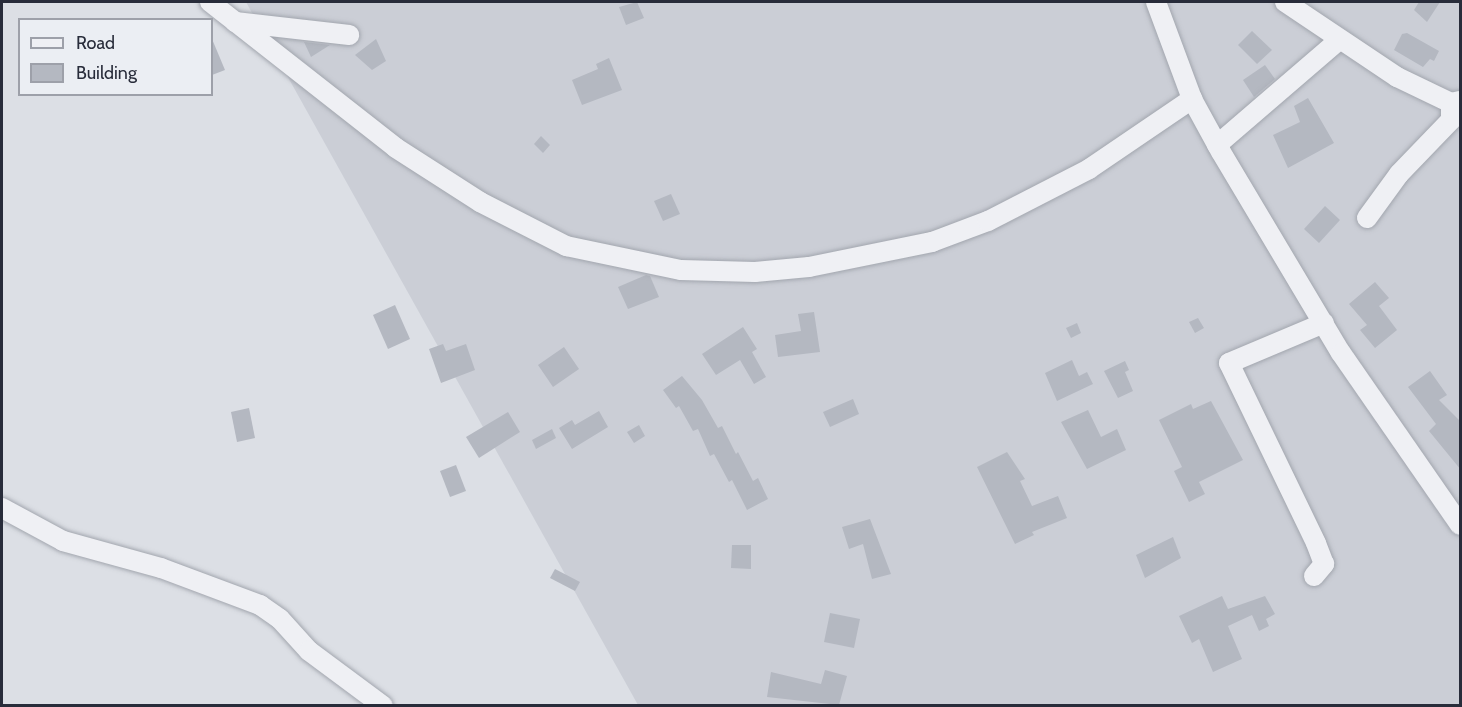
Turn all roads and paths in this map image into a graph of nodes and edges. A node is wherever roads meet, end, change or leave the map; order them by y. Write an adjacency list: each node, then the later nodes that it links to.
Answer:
1 (210, 2): 4 (street)
2 (1156, 2): 7 (street)
3 (1285, 2): 6 (street)
4 (235, 22): 5 (street); 7 (street)
5 (349, 35)
6 (1339, 40): 8 (street); 9 (street)
7 (1192, 99): 9 (street)
8 (1456, 114): 10 (street)
9 (1217, 145): 11 (street)
10 (1367, 218)
11 (1324, 323): 13 (street); 14 (street)
12 (2, 508): 15 (street)
13 (1461, 525)
14 (1314, 576)
15 (383, 705)

